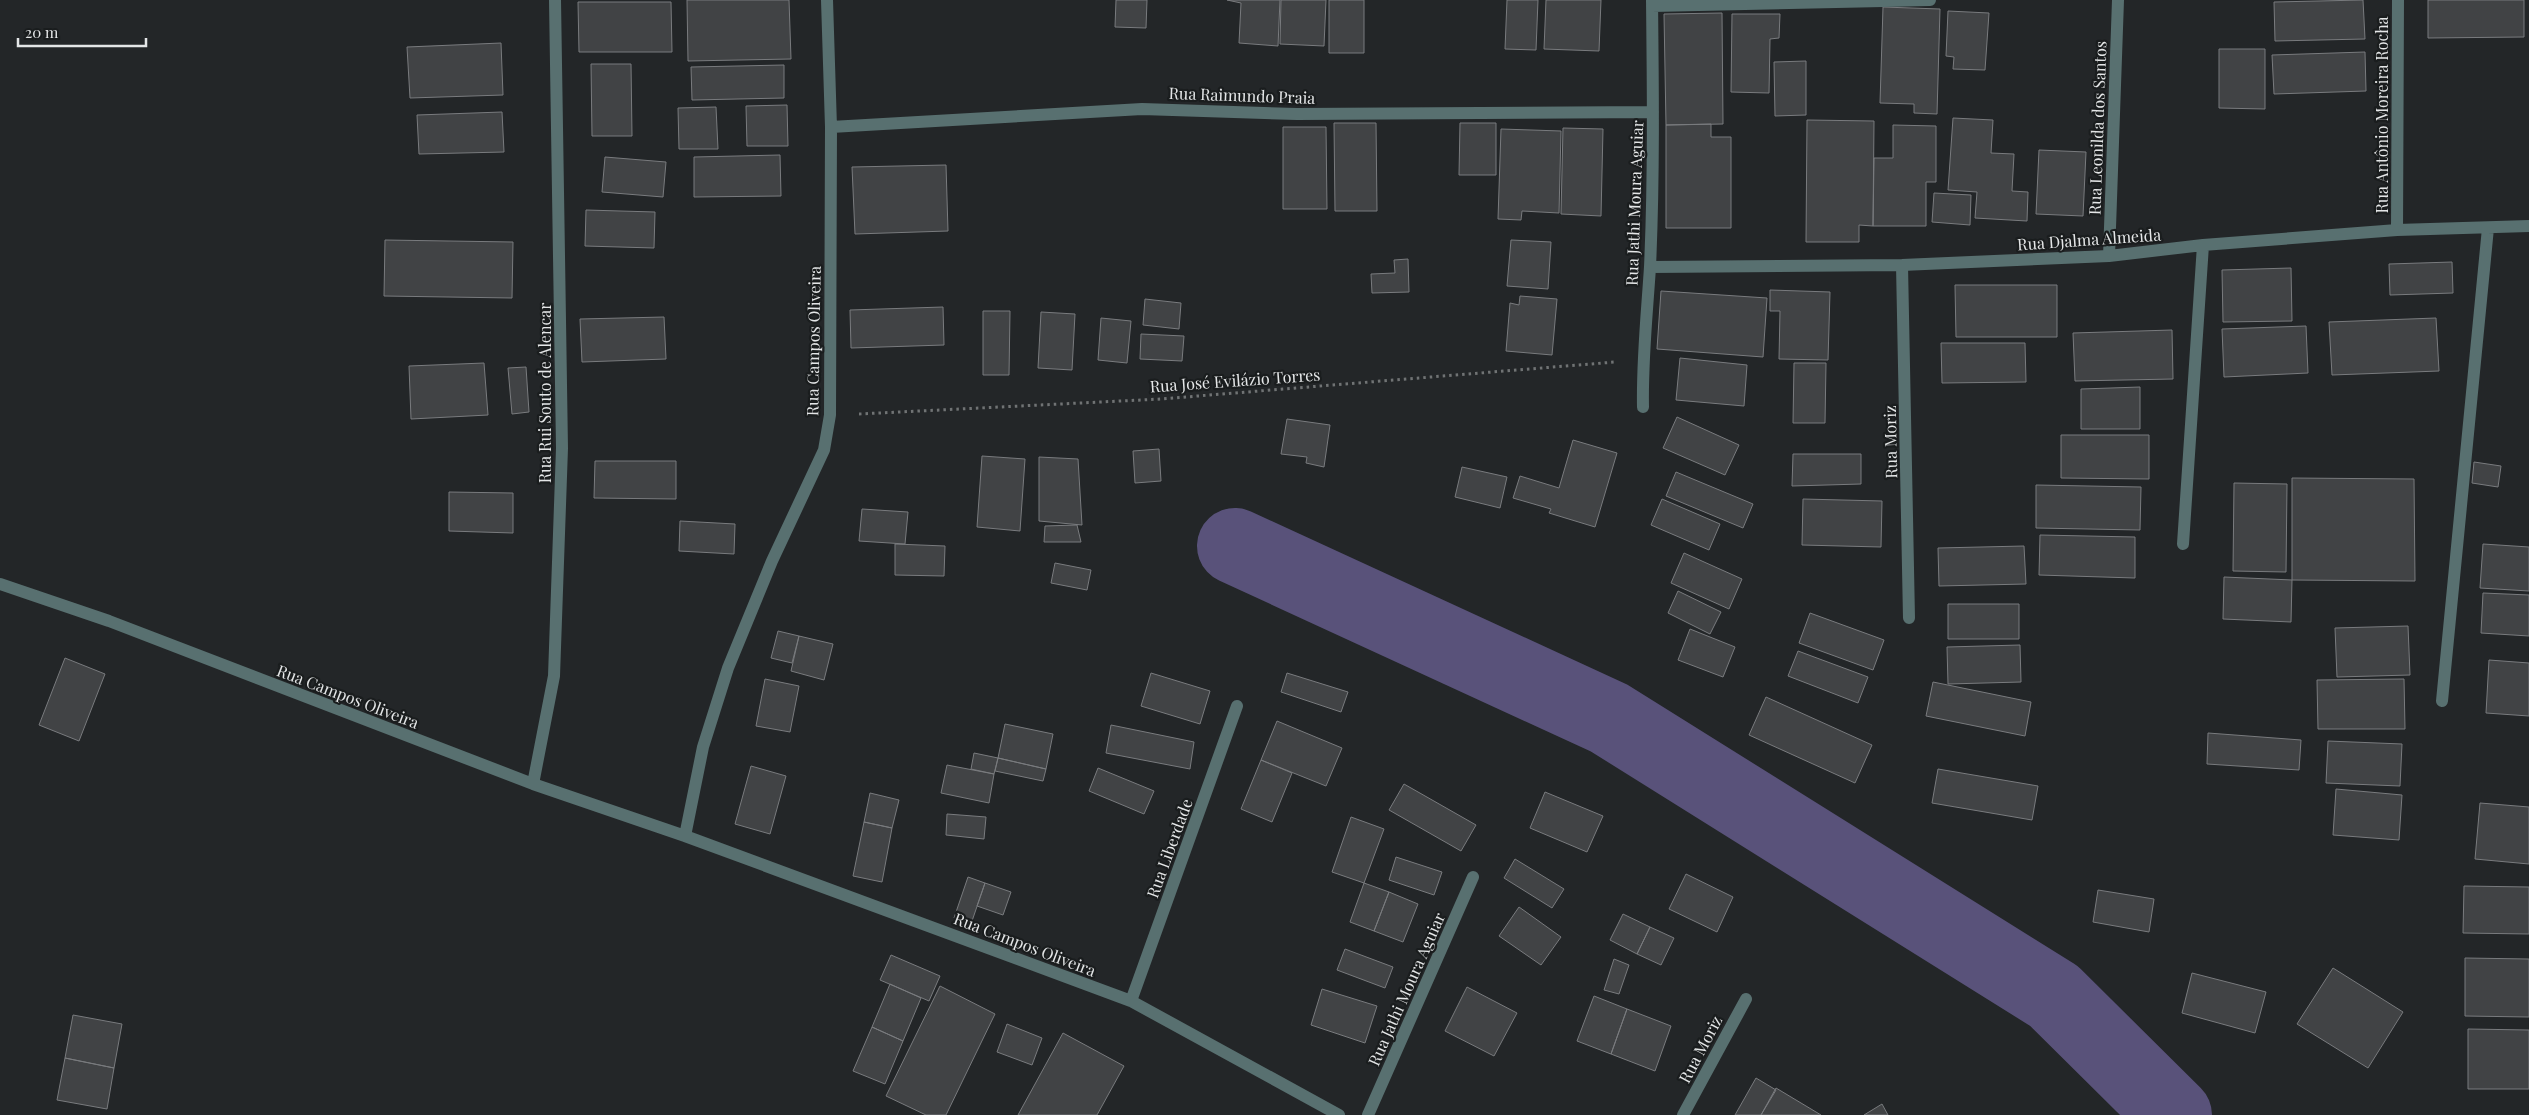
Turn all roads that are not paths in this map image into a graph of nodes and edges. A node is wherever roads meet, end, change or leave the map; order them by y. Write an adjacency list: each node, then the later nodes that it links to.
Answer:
1 (555, 0): 22 (street, Rua Rui Souto de Alencar)
2 (827, 0): 8 (street, Rua Campos Oliveira)
3 (1930, 0): 6 (street)
4 (2118, 0): 13 (street, Rua Leonilda dos Santos)
5 (2398, 0): 11 (street, Rua Antônio Moreira Rocha)
6 (1652, 3): 7 (street, Rua Jathi Moura Aguiar)
7 (1654, 112): 8 (street, Rua Raimundo Praia); 15 (street, Rua Jathi Moura Aguiar)
8 (831, 127): 23 (street, Rua Campos Oliveira)
9 (2529, 226): 10 (street, Rua Djalma Almeida)
10 (2488, 228): 11 (street, Rua Djalma Almeida); 20 (street)
11 (2397, 230): 12 (street, Rua Djalma Almeida)
12 (2203, 245): 13 (street, Rua Djalma Almeida); 17 (street)
13 (2109, 256): 14 (street, Rua Djalma Almeida)
14 (1902, 265): 15 (street, Rua Djalma Almeida); 19 (street, Rua Moriz)
15 (1650, 267): 16 (street, Rua Jathi Moura Aguiar)
16 (1642, 407)
17 (2183, 544)
18 (0, 584): 22 (street, Rua Campos Oliveira)
19 (1909, 618)
20 (2442, 701)
21 (1237, 706): 26 (street, Rua Liberdade)
22 (533, 784): 23 (street, Rua Campos Oliveira)
23 (685, 836): 26 (street, Rua Campos Oliveira)
24 (1473, 877): 28 (street, Rua Jathi Moura Aguiar)
25 (1746, 999): 29 (street, Rua Moriz)
26 (1131, 1001): 27 (street, Rua Campos Oliveira)
27 (1339, 1115)
28 (1368, 1115)
29 (1683, 1115)

